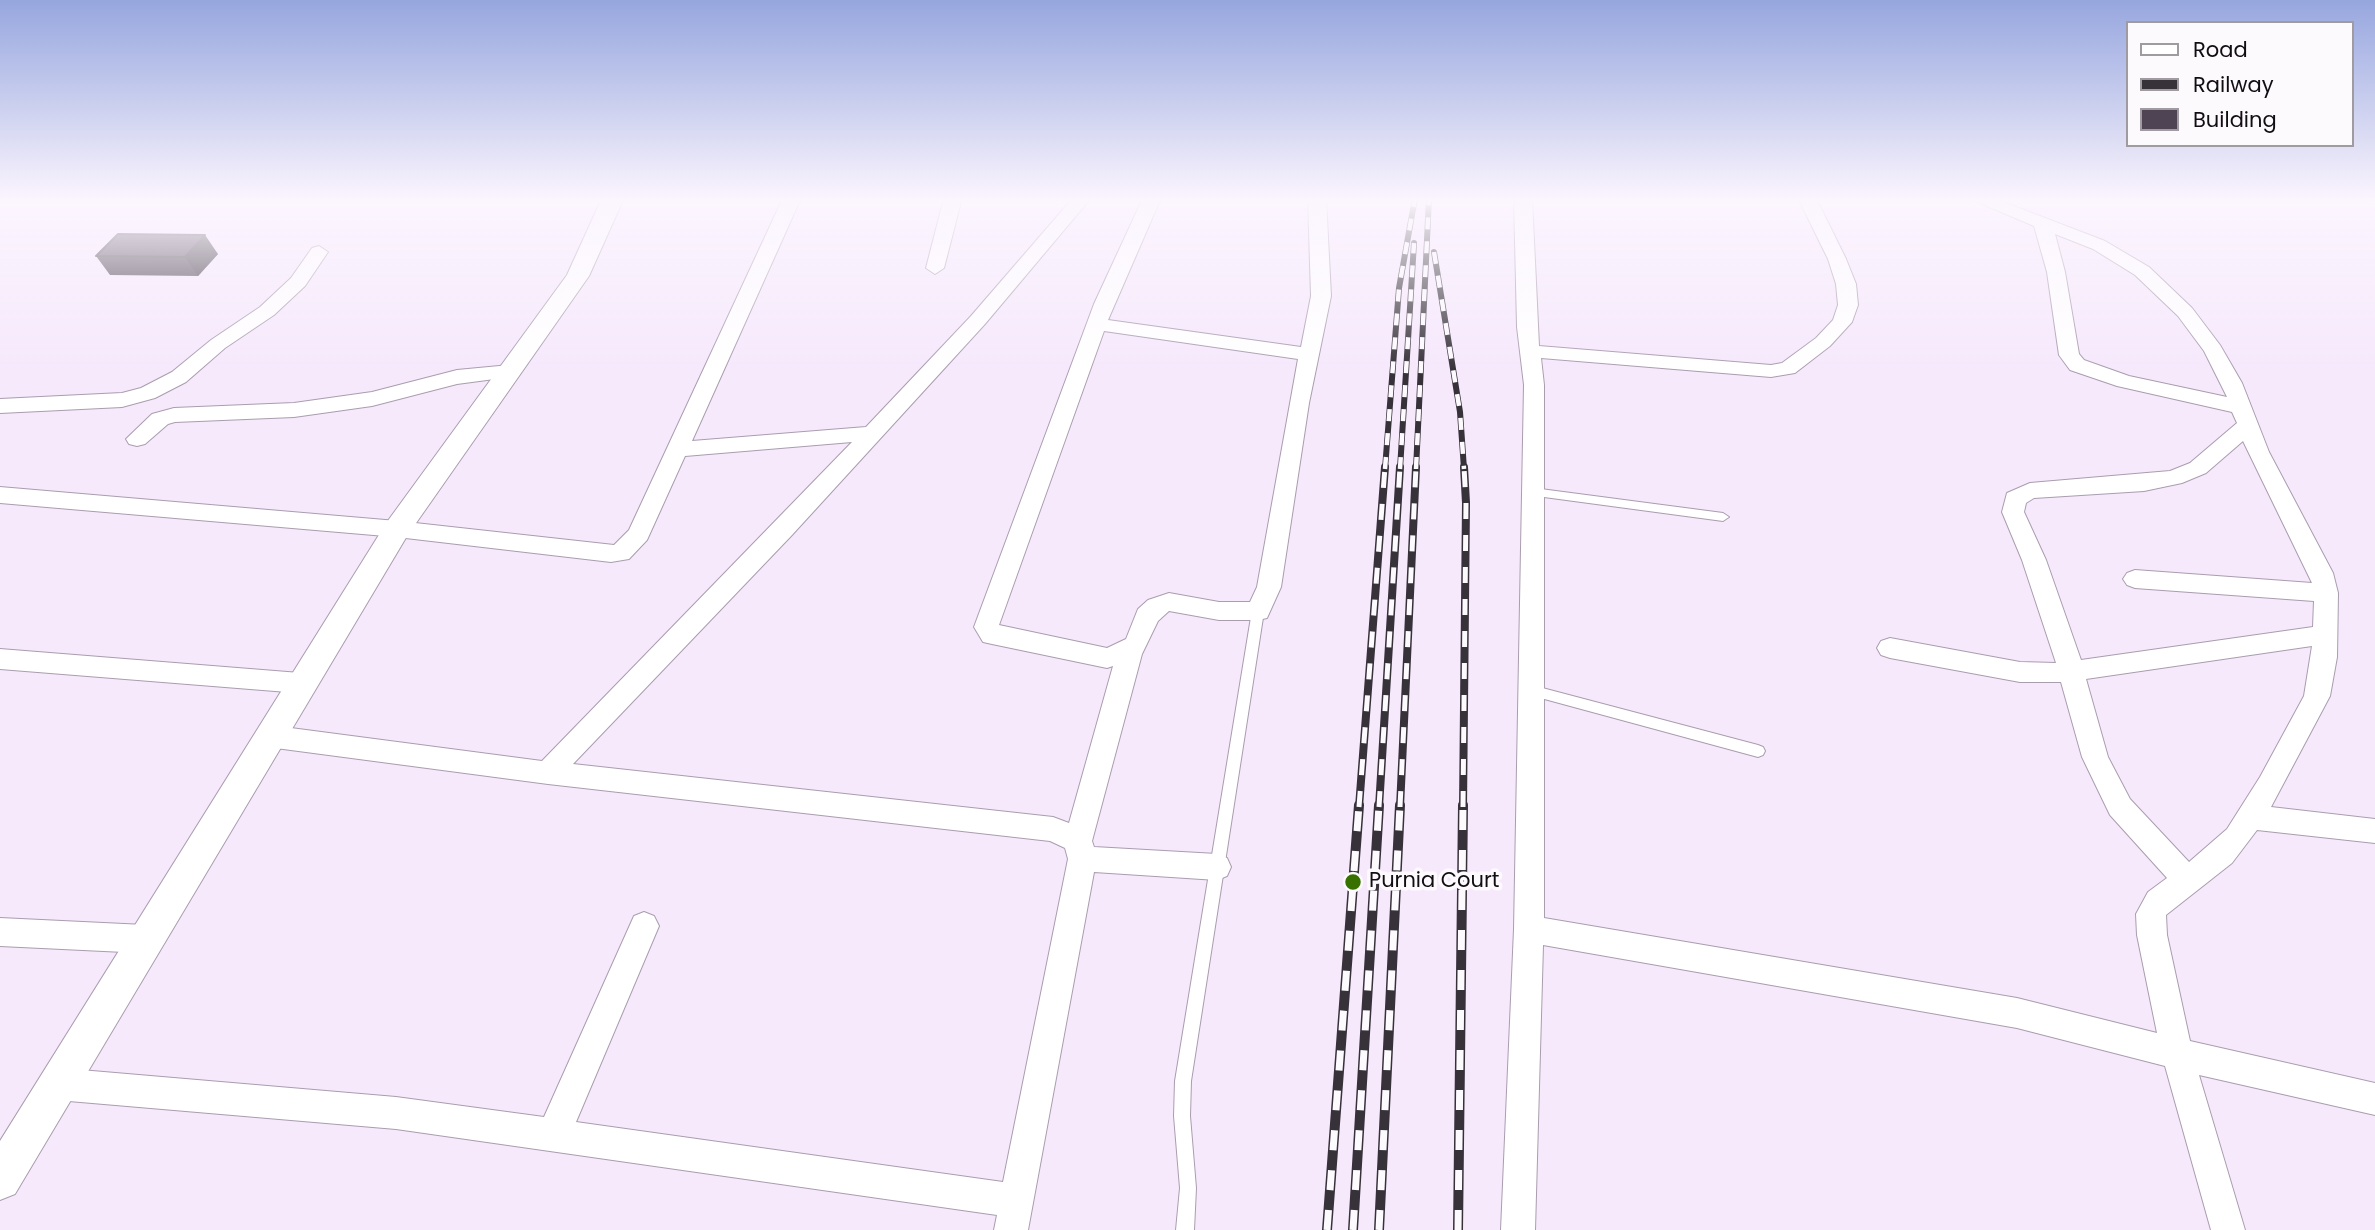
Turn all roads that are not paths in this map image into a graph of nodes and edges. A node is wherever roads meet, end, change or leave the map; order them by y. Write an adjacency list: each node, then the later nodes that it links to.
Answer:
1 (317, 255): 17 (street)
2 (587, 255): 16 (street)
3 (766, 255): 21 (street)
4 (938, 255): 12 (street)
5 (1033, 255): 19 (street)
6 (1127, 255): 13 (street)
7 (1320, 255): 15 (street)
8 (1526, 255): 14 (street)
9 (1835, 255): 14 (street)
10 (2051, 255): 18 (street)
11 (2114, 255): 18 (street)
12 (935, 268)
13 (1097, 324): 15 (street); 30 (street)
14 (1530, 351): 22 (street)
15 (1310, 354): 28 (street)
16 (510, 371): 20 (street); 25 (street)
17 (0, 406)
18 (2243, 417): 27 (street); 33 (street)
19 (872, 434): 21 (street); 38 (street)
20 (137, 439)
21 (679, 449): 25 (street)
22 (1533, 492): 24 (lane); 35 (street)
23 (0, 495): 25 (street)
24 (1723, 517)
25 (397, 529): 34 (street)
26 (2135, 579): 27 (street)
27 (2326, 593): 29 (street)
28 (1258, 611): 30 (street); 42 (lane)
29 (2325, 635): 33 (street); 39 (street)
30 (1130, 648): 41 (street)
31 (1890, 648): 33 (street)
32 (0, 659): 34 (street)
33 (2070, 671): 43 (street)
34 (300, 684): 36 (street)
35 (1531, 690): 37 (lane); 45 (street)
36 (268, 736): 38 (street); 47 (street)
37 (1758, 751)
38 (548, 773): 41 (street)
39 (2250, 817): 40 (street); 43 (street)
40 (2375, 831)
41 (1080, 850): 42 (street); 53 (street)
42 (1217, 867): 54 (lane)
43 (2187, 879): 48 (street)
44 (644, 926): 51 (street)
45 (1529, 929): 48 (street); 55 (street)
46 (0, 932): 47 (street)
47 (145, 939): 49 (street)
48 (2177, 1054): 50 (street); 56 (street)
49 (57, 1084): 51 (street); 52 (street)
50 (2375, 1099)
51 (553, 1136): 53 (street)
52 (0, 1179)
53 (1014, 1216)
54 (1185, 1230)
55 (1518, 1230)
56 (2228, 1230)

